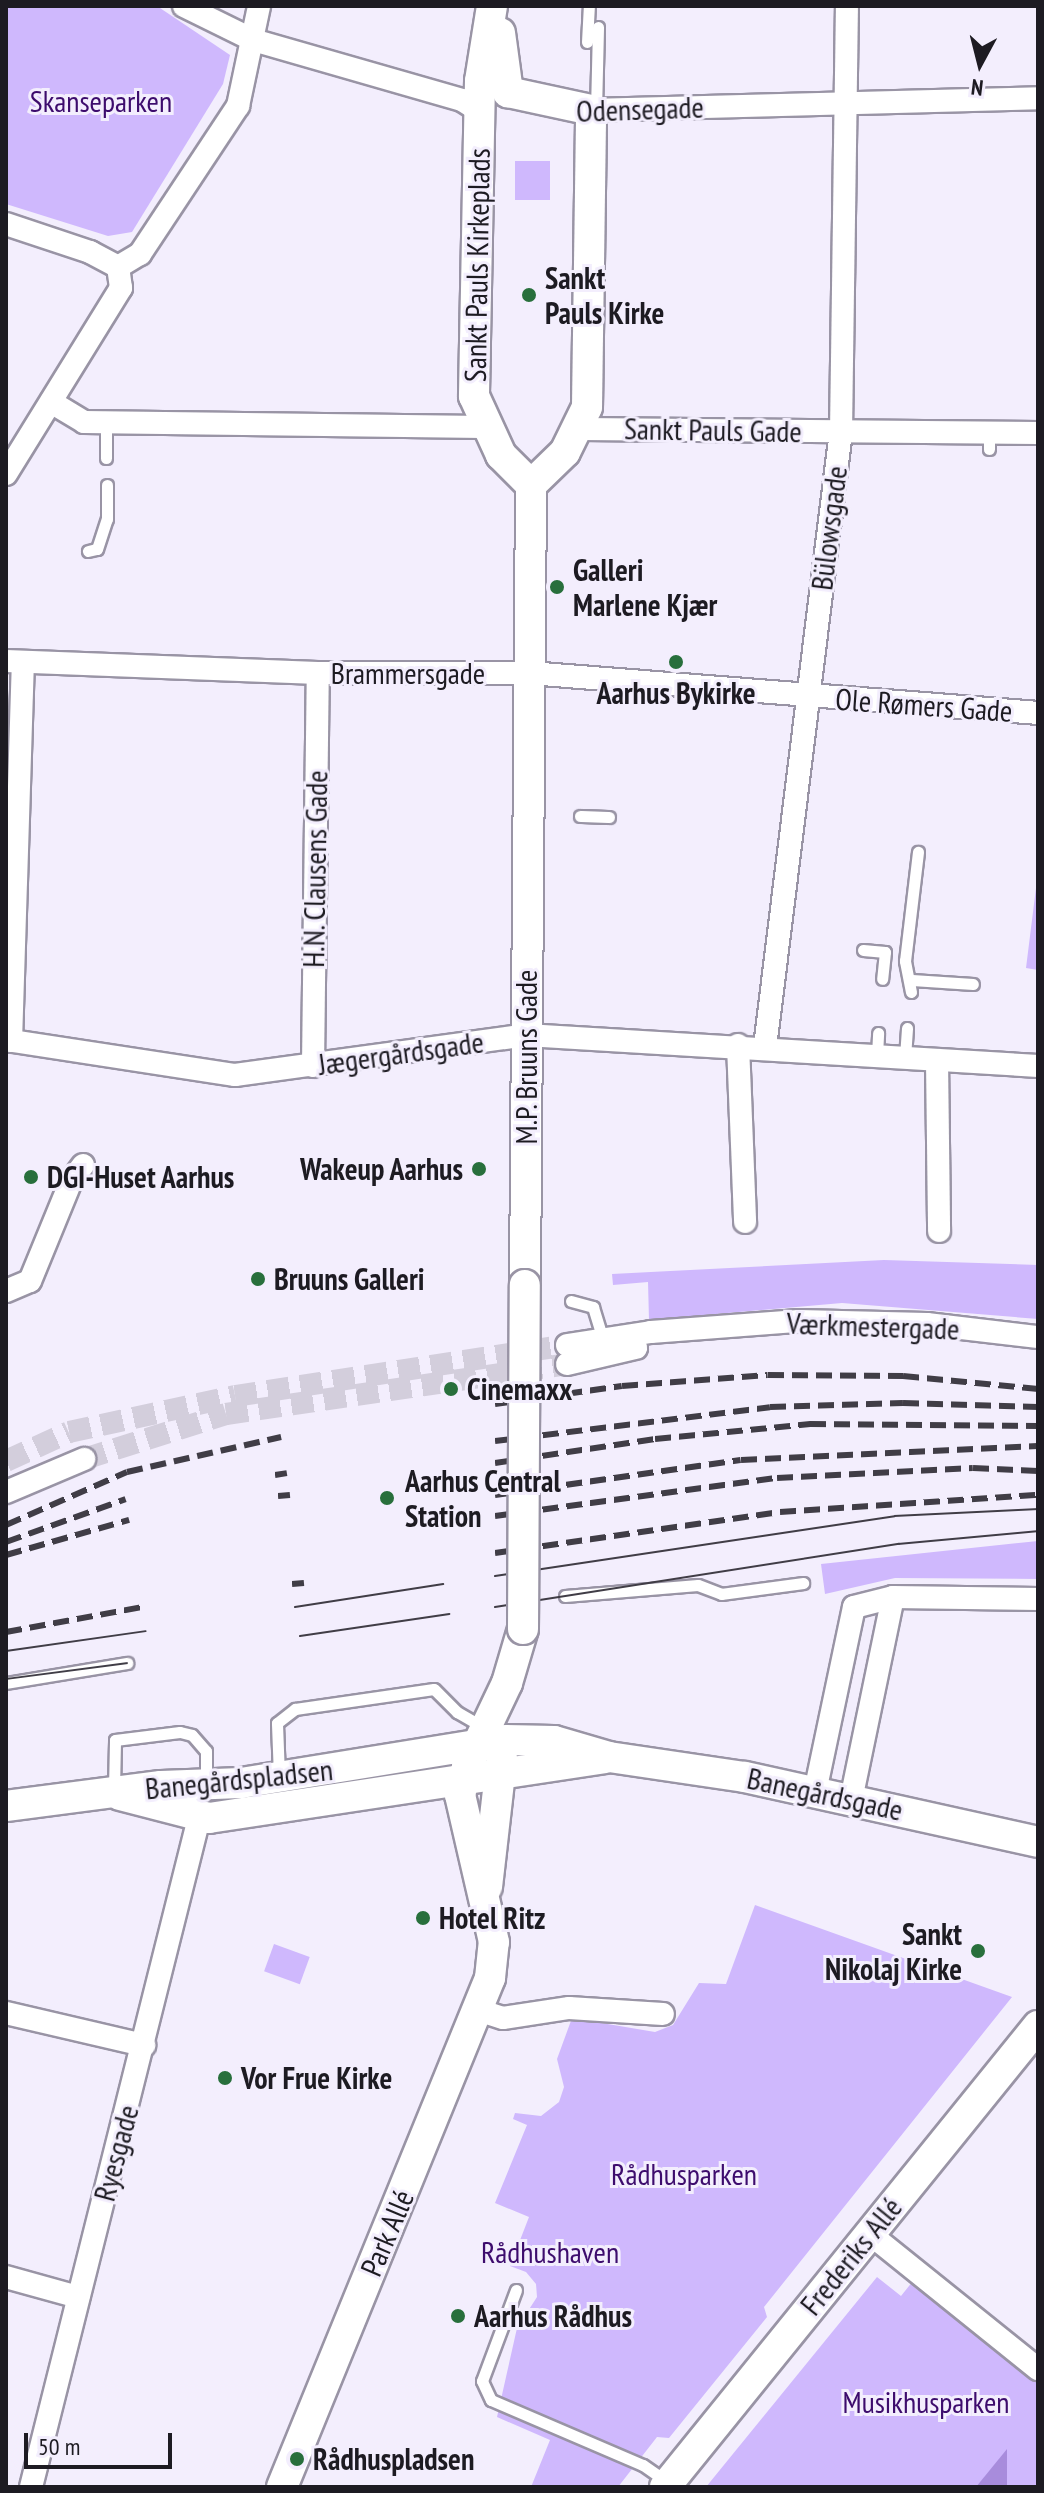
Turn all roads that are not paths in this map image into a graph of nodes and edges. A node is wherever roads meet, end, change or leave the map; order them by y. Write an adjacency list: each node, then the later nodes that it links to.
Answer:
1 (184, 6): 8 (street, Odensegade)
2 (259, 6): 8 (street)
3 (492, 6): 13 (street, Sankt Pauls Kirkeplads)
4 (499, 6): 12 (street)
5 (589, 6): 9 (lane)
6 (847, 6): 11 (street, Bülowsgade)
7 (598, 27): 12 (lane)
8 (253, 40): 13 (street, Odensegade); 15 (street)
9 (587, 42)
10 (1038, 98): 11 (street, Odensegade)
11 (848, 103): 12 (street, Odensegade); 20 (street, Bülowsgade)
12 (594, 110): 13 (street, Odensegade); 19 (street)
13 (479, 111): 18 (street, Sankt Pauls Kirkeplads)
14 (6, 224): 15 (street)
15 (118, 267): 16 (street)
16 (51, 402): 17 (street); 23 (street)
17 (106, 422): 18 (street); 22 (lane)
18 (484, 427): 25 (street, Sankt Pauls Kirkeplads)
19 (580, 429): 20 (street, Sankt Pauls Gade); 25 (street)
20 (841, 432): 21 (street, Sankt Pauls Gade); 30 (street, Bülowsgade)
21 (1038, 433)
22 (106, 458)
23 (6, 474)
24 (107, 485): 26 (lane)
25 (531, 485): 29 (street, M.P. Bruuns Gade)
26 (88, 551)
27 (14, 662): 28 (street, Brammersgade); 40 (street)
28 (318, 673): 29 (street, Brammersgade); 45 (street, H.N. Clausens Gade)
29 (529, 673): 30 (street, Brammersgade); 39 (street, M.P. Bruuns Gade)
30 (810, 698): 31 (street, Ole Rømers Gade); 42 (street, Bülowsgade)
31 (1038, 713)
32 (580, 816): 33 (lane)
33 (609, 817)
34 (918, 852): 37 (lane)
35 (863, 950): 36 (lane)
36 (882, 979)
37 (973, 984)
38 (907, 1028): 43 (lane)
39 (526, 1035): 41 (street, Jægergårdsgade); 45 (street, Jægergårdsgade); 63 (street, M.P. Bruuns Gade, bridge)
40 (8, 1040): 45 (street, Jægergårdsgade)
41 (738, 1045): 42 (street, Jægergårdsgade); 48 (street)
42 (765, 1047): 43 (street, Jægergårdsgade)
43 (905, 1057): 44 (street, Jægergårdsgade)
44 (937, 1060): 46 (street, Jægergårdsgade); 49 (street)
45 (313, 1066)
46 (1038, 1066)
47 (83, 1165): 50 (street)
48 (745, 1222)
49 (939, 1231)
50 (6, 1291)
51 (571, 1301): 54 (lane)
52 (707, 1329): 53 (street, Værkmestergade); 54 (street, Værkmestergade); 54 (street, Værkmestergade)
53 (1038, 1337)
54 (603, 1340)
55 (84, 1459): 56 (street)
56 (6, 1492)
57 (803, 1583): 58 (lane)
58 (565, 1596)
59 (893, 1597): 60 (street); 69 (street); 71 (street)
60 (1038, 1599)
61 (127, 1663): 62 (lane)
62 (6, 1683)
63 (490, 1738): 64 (street, Banegårdsgade); 65 (street); 66 (street, Banegårdspladsen); 66 (lane); 67 (street)
64 (609, 1757): 65 (street, Banegårdsgade); 69 (street, Banegårdsgade)
65 (498, 1775): 67 (street, Banegårdspladsen); 77 (street)
66 (279, 1777): 68 (street, Banegårdspladsen); 74 (lane)
67 (462, 1781): 74 (street, Banegårdspladsen); 77 (street)
68 (205, 1786): 70 (street, Banegårdspladsen); 70 (lane); 72 (lane)
69 (815, 1792): 71 (street, Banegårdsgade)
70 (114, 1793): 72 (street, Banegårdspladsen); 73 (street)
71 (851, 1799): 76 (street, Banegårdsgade)
72 (149, 1804): 75 (street, Banegårdspladsen)
73 (6, 1806)
74 (284, 1808): 75 (street, Banegårdspladsen)
75 (199, 1818): 82 (street, Ryesgade)
76 (1038, 1842)
77 (486, 1897): 78 (street, Park Allé)
78 (478, 2010): 80 (street); 90 (street, Park Allé)
79 (6, 2013): 82 (street)
80 (663, 2014)
81 (1038, 2026): 83 (street, Frederiks Allé)
82 (144, 2045): 86 (street, Ryesgade)
83 (870, 2234): 87 (street); 88 (street, Frederiks Allé)
84 (6, 2277): 86 (street)
85 (516, 2290): 88 (lane)
86 (78, 2297): 89 (street, Ryesgade)
87 (1038, 2369)
88 (667, 2485)
89 (31, 2487)
90 (282, 2487)

